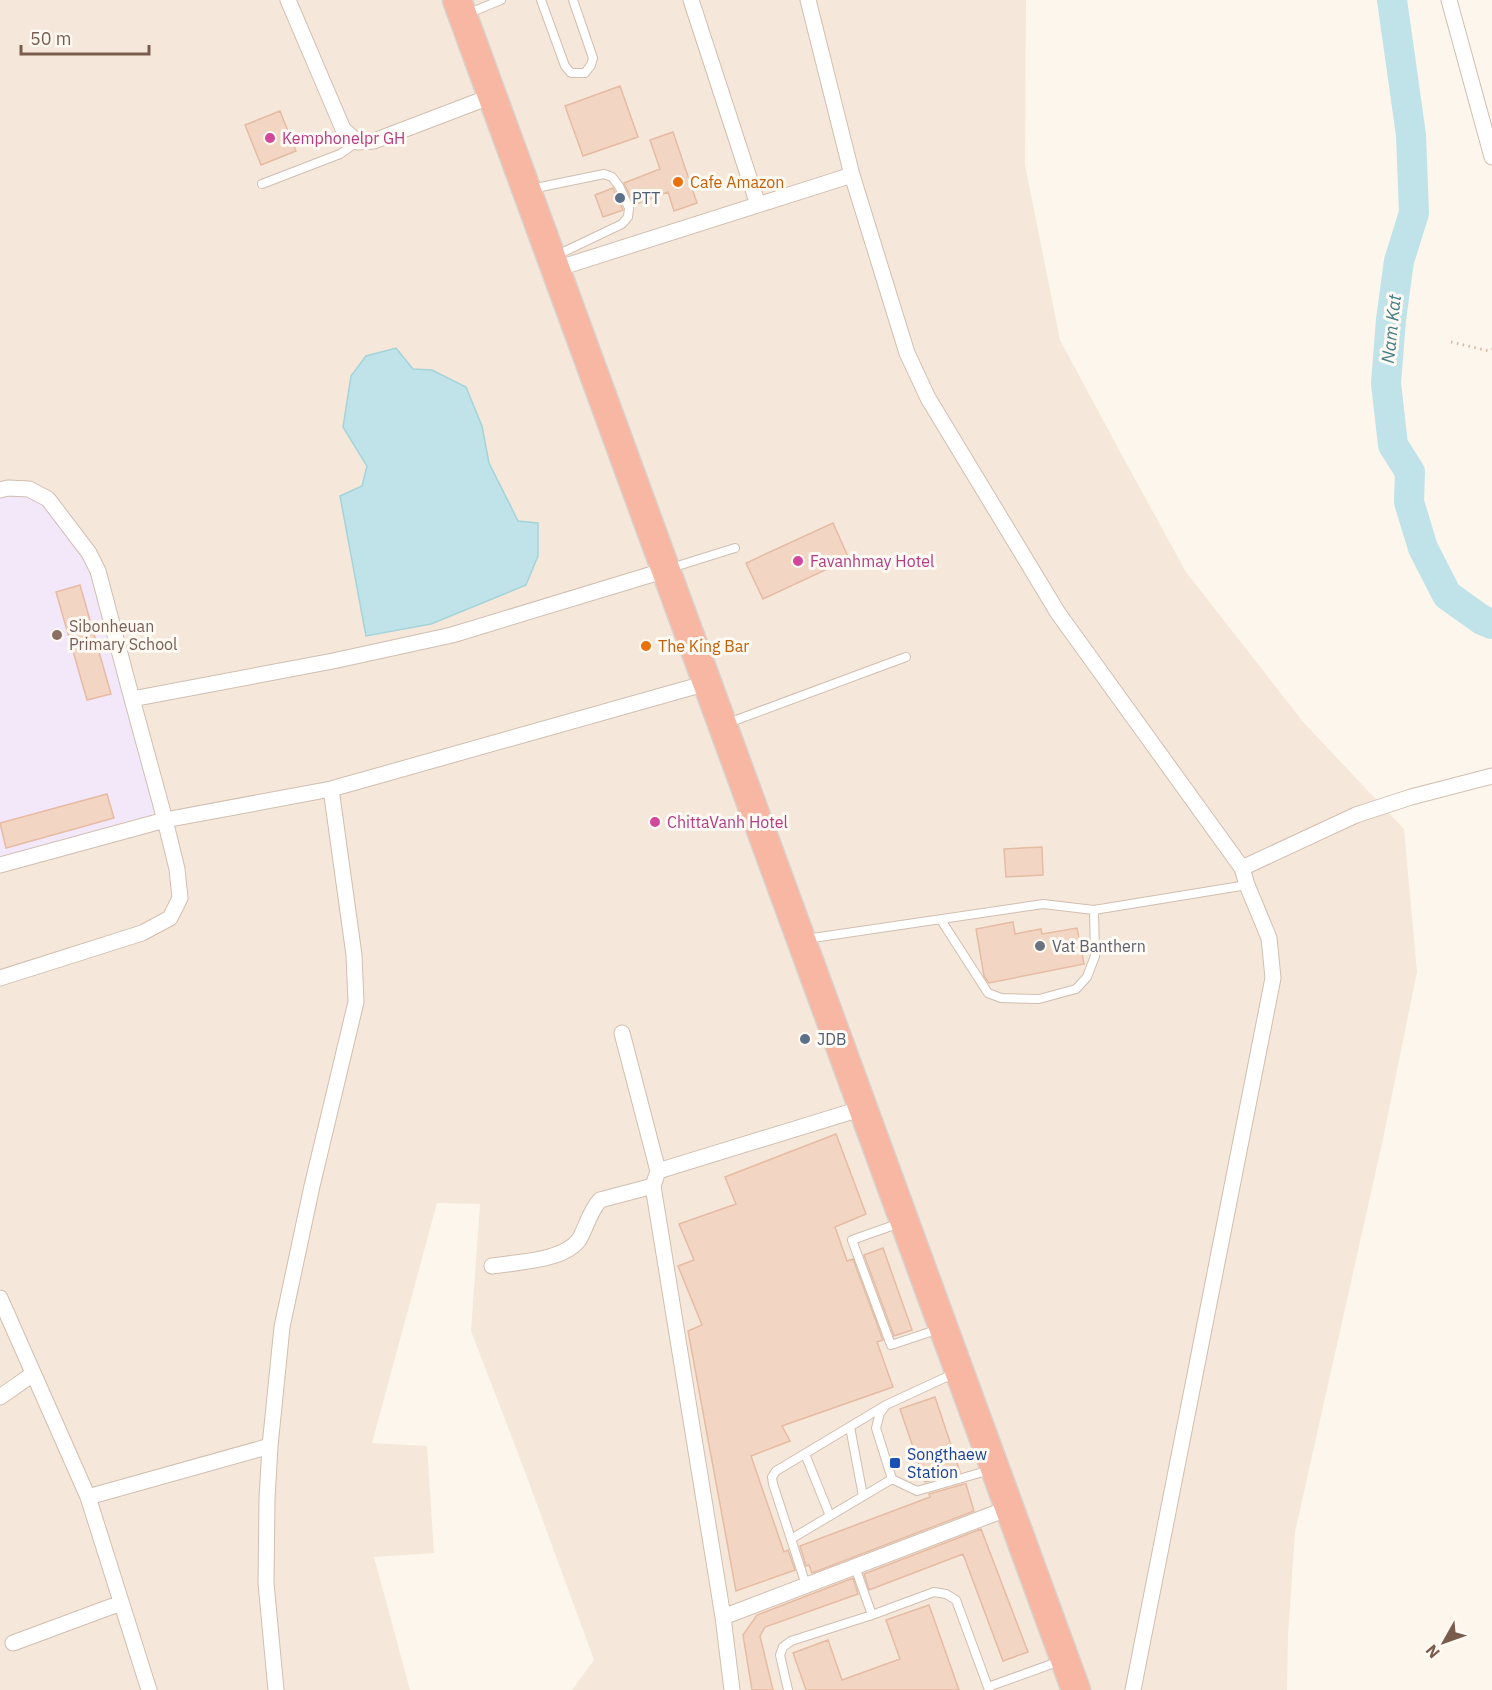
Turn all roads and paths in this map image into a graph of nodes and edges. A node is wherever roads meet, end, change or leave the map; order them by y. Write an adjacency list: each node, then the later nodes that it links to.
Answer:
1 (288, 0): 10 (street)
2 (501, 0): 8 (lane)
3 (541, 0): 4 (lane)
4 (573, 0)
5 (691, 0): 15 (street)
6 (808, 0): 12 (street)
7 (1449, 0): 11 (street)
8 (460, 8): 9 (highway)
9 (492, 96): 10 (street); 14 (highway)
10 (357, 142): 13 (lane)
11 (1492, 157)
12 (852, 175): 15 (street); 30 (street)
13 (262, 184)
14 (527, 190): 16 (highway); 16 (lane)
15 (758, 205): 16 (street)
16 (554, 263): 21 (highway)
17 (1451, 342): 18 (path)
18 (1492, 349)
19 (0, 490): 24 (street)
20 (735, 548): 21 (lane)
21 (666, 570): 23 (highway); 24 (street)
22 (906, 657): 25 (lane)
23 (707, 683): 25 (highway); 27 (street)
24 (132, 699): 28 (street)
25 (723, 725): 34 (highway)
26 (1492, 776): 30 (street)
27 (331, 789): 28 (street); 49 (street)
28 (165, 820): 29 (street); 35 (street)
29 (0, 865)
30 (1242, 868): 31 (street)
31 (1247, 885): 32 (lane); 71 (street)
32 (1094, 910): 33 (lane); 33 (lane)
33 (941, 920): 34 (lane)
34 (801, 940): 37 (highway)
35 (0, 978)
36 (622, 1033): 38 (street)
37 (863, 1108): 38 (street); 40 (highway)
38 (658, 1171): 39 (street)
39 (653, 1186): 41 (street); 62 (street)
40 (904, 1222): 43 (highway); 43 (lane)
41 (492, 1266)
42 (0, 1298): 45 (street)
43 (943, 1327): 44 (highway)
44 (959, 1371): 47 (lane); 51 (highway)
45 (33, 1374): 46 (street); 54 (street)
46 (0, 1397)
47 (886, 1405): 48 (lane); 52 (lane)
48 (850, 1427): 50 (lane); 53 (lane)
49 (270, 1446): 54 (street); 67 (street)
50 (805, 1454): 56 (lane); 57 (lane)
51 (995, 1469): 52 (lane); 55 (highway)
52 (892, 1479): 53 (lane)
53 (863, 1496): 56 (lane)
54 (88, 1497): 60 (street)
55 (1009, 1508): 58 (street); 64 (highway)
56 (830, 1516): 57 (lane)
57 (791, 1539): 59 (lane)
58 (855, 1567): 59 (street); 61 (lane)
59 (806, 1586): 62 (street)
60 (121, 1603): 63 (street); 66 (street)
61 (872, 1615): 65 (lane); 69 (lane)
62 (723, 1617): 68 (street)
63 (13, 1643)
64 (1064, 1659): 65 (lane); 70 (highway)
65 (988, 1689)
66 (149, 1690)
67 (276, 1690)
68 (732, 1690)
69 (788, 1690)
70 (1076, 1690)
71 (1132, 1690)

